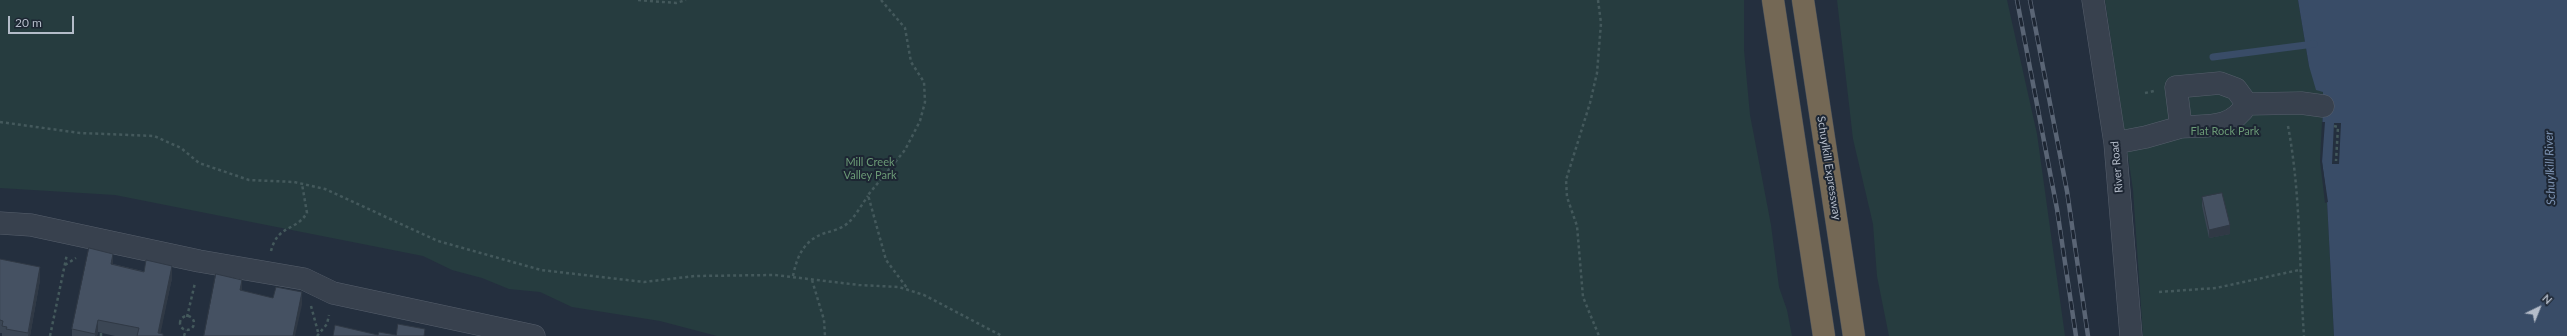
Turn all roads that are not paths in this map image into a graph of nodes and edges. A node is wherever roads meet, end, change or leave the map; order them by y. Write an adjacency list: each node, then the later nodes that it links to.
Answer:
1 (1773, 0): 10 (highway)
2 (1803, 0): 11 (highway, Schuylkill Expressway)
3 (2093, 0): 7 (street, River Road)
4 (2247, 104): 5 (street); 6 (street); 6 (street)
5 (2326, 116)
6 (2181, 127): 7 (street)
7 (2115, 142): 12 (street, River Road)
8 (0, 224): 9 (street)
9 (534, 336)
10 (1824, 336)
11 (1854, 336)
12 (2130, 336)

